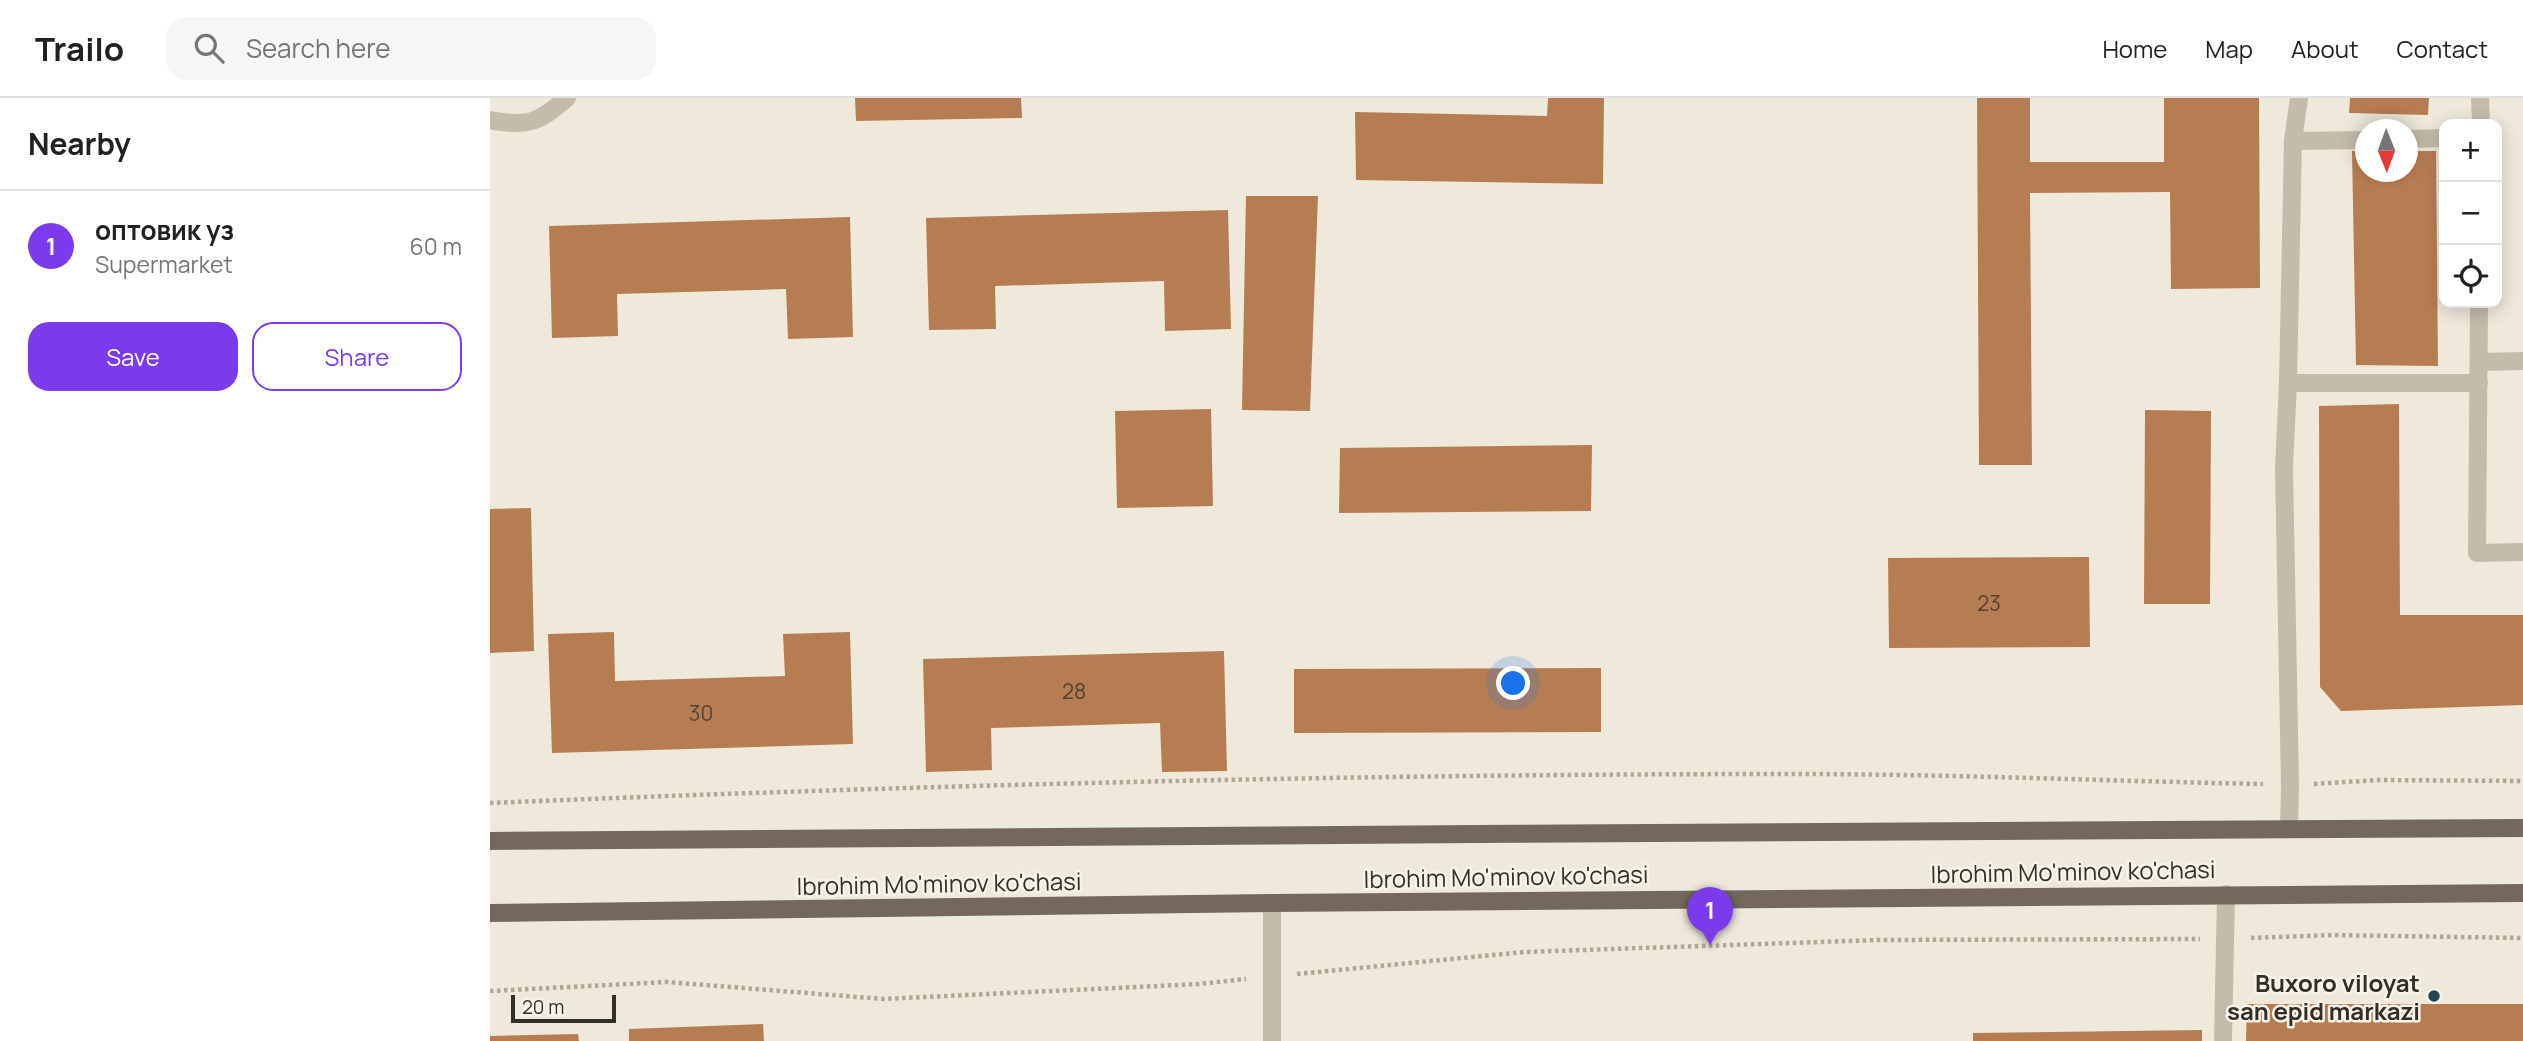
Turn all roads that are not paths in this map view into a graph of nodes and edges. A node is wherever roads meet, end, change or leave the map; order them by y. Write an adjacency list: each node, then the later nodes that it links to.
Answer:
1 (567, 98): 5 (street)
2 (2300, 98): 9 (street)
3 (2480, 98): 4 (street)
4 (2481, 119)
5 (490, 120)
6 (2439, 138): 7 (street)
7 (2418, 139)
8 (2355, 140): 9 (street)
9 (2293, 141): 13 (street)
10 (2479, 308): 12 (street)
11 (2523, 361): 12 (street)
12 (2479, 362): 14 (street)
13 (2288, 383): 14 (street); 17 (street)
14 (2479, 383): 15 (street)
15 (2523, 552)
16 (2523, 828): 17 (main road, Ibrohim Mo'minov ko'chasi)
17 (2289, 829): 18 (main road, Ibrohim Mo'minov ko'chasi)
18 (490, 841)
19 (2523, 892): 20 (main road, Ibrohim Mo'minov ko'chasi)
20 (2226, 894): 21 (main road, Ibrohim Mo'minov ko'chasi); 24 (street)
21 (1272, 903): 22 (main road, Ibrohim Mo'minov ko'chasi); 23 (street)
22 (490, 913)
23 (1272, 1041)
24 (2223, 1041)

